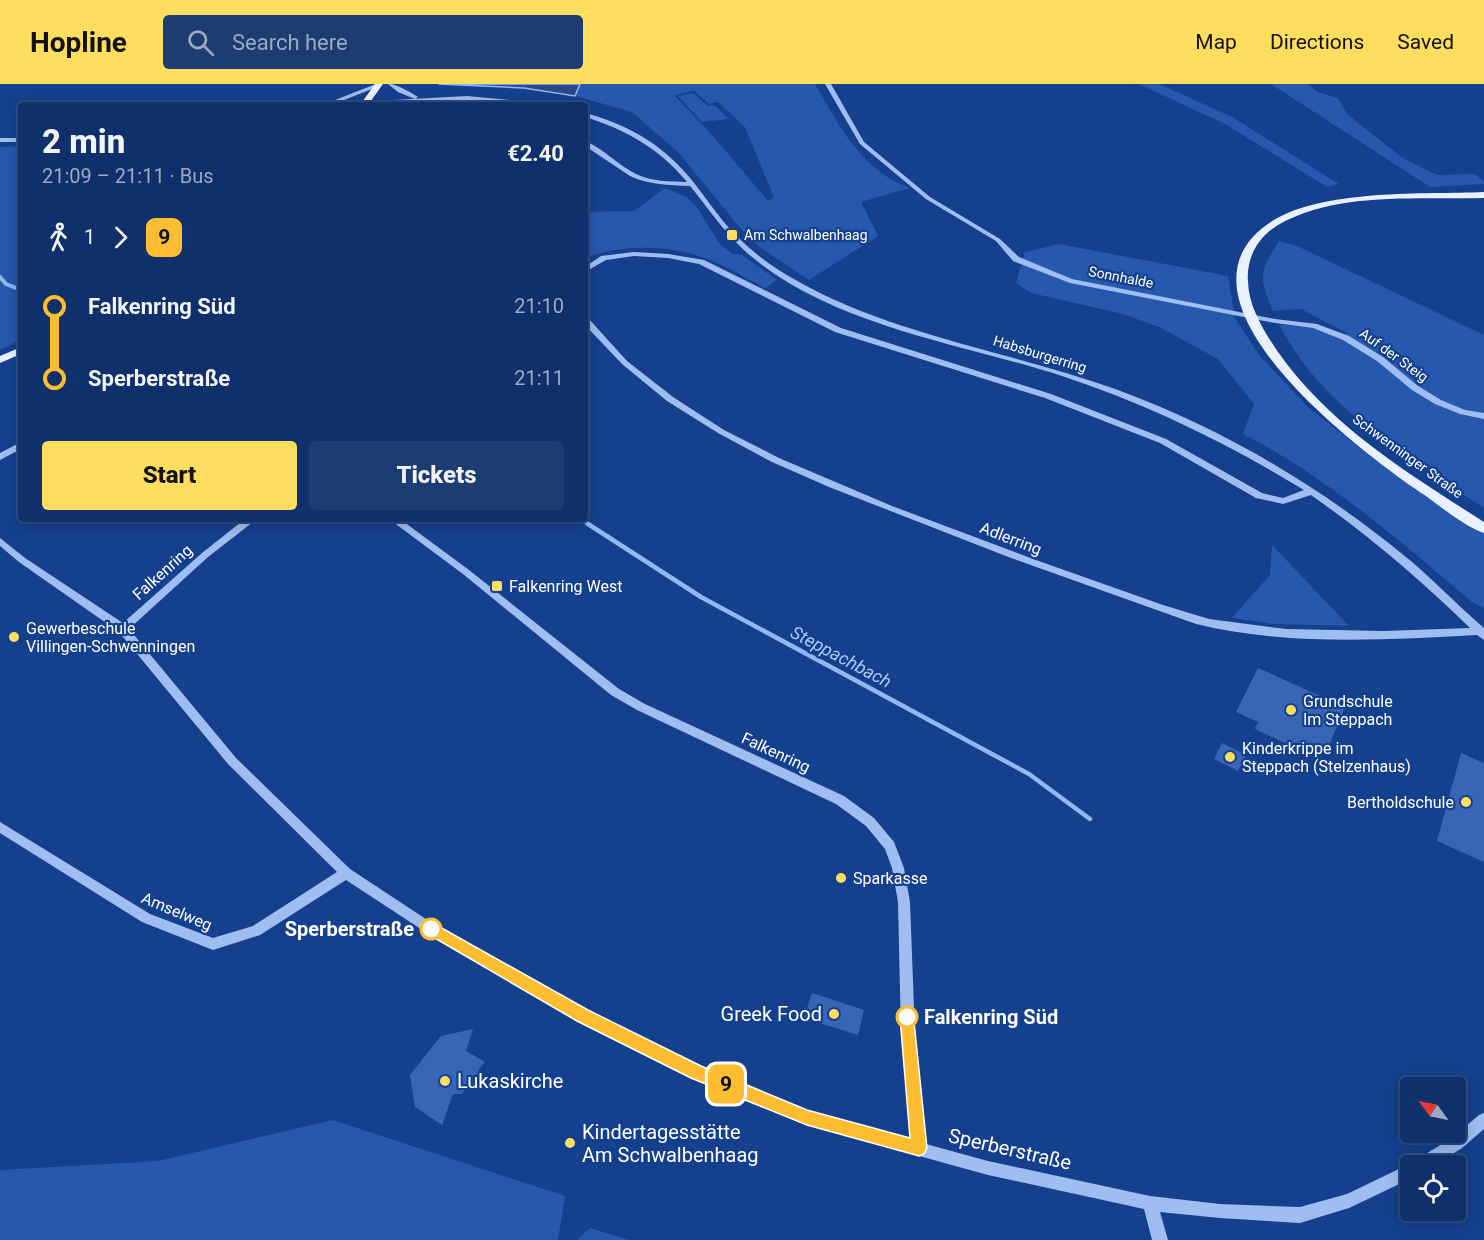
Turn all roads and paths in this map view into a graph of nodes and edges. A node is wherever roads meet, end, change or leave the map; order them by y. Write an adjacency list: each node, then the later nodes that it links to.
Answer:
1 (379, 84): 5 (street); 6 (main road)
2 (391, 84): 4 (street)
3 (828, 84): 16 (street, Sonnhalde)
4 (418, 99): 7 (street); 8 (street)
5 (332, 102)
6 (367, 102)
7 (387, 102)
8 (510, 102)
9 (588, 116): 13 (street, Habsburgerring)
10 (0, 140): 11 (street)
11 (18, 140)
12 (588, 144): 13 (street)
13 (693, 184): 23 (street, Habsburgerring)
14 (1484, 195): 16 (main road, Schwenninger Straße)
15 (588, 268): 23 (street)
16 (1250, 315): 20 (street, Auf der Steig); 26 (main road, Schwenninger Straße)
17 (588, 324): 29 (street, Adlerring)
18 (18, 351): 19 (main road)
19 (0, 360)
20 (1484, 416)
21 (18, 447): 22 (street)
22 (0, 457)
23 (1312, 490): 29 (street, Habsburgerring)
24 (248, 522): 28 (street, Falkenring)
25 (398, 522): 33 (street, Falkenring)
26 (1484, 528)
27 (0, 541): 28 (street, Sperberstraße)
28 (123, 629): 31 (street, Sperberstraße)
29 (1482, 634)
30 (0, 827): 31 (street, Amselweg)
31 (346, 873): 33 (street, Sperberstraße)
32 (1484, 1120): 34 (street)
33 (919, 1148): 36 (street, Sperberstraße)
34 (1437, 1155)
35 (1400, 1176): 36 (street, Sperberstraße)
36 (1150, 1203): 37 (street)
37 (1160, 1240)

